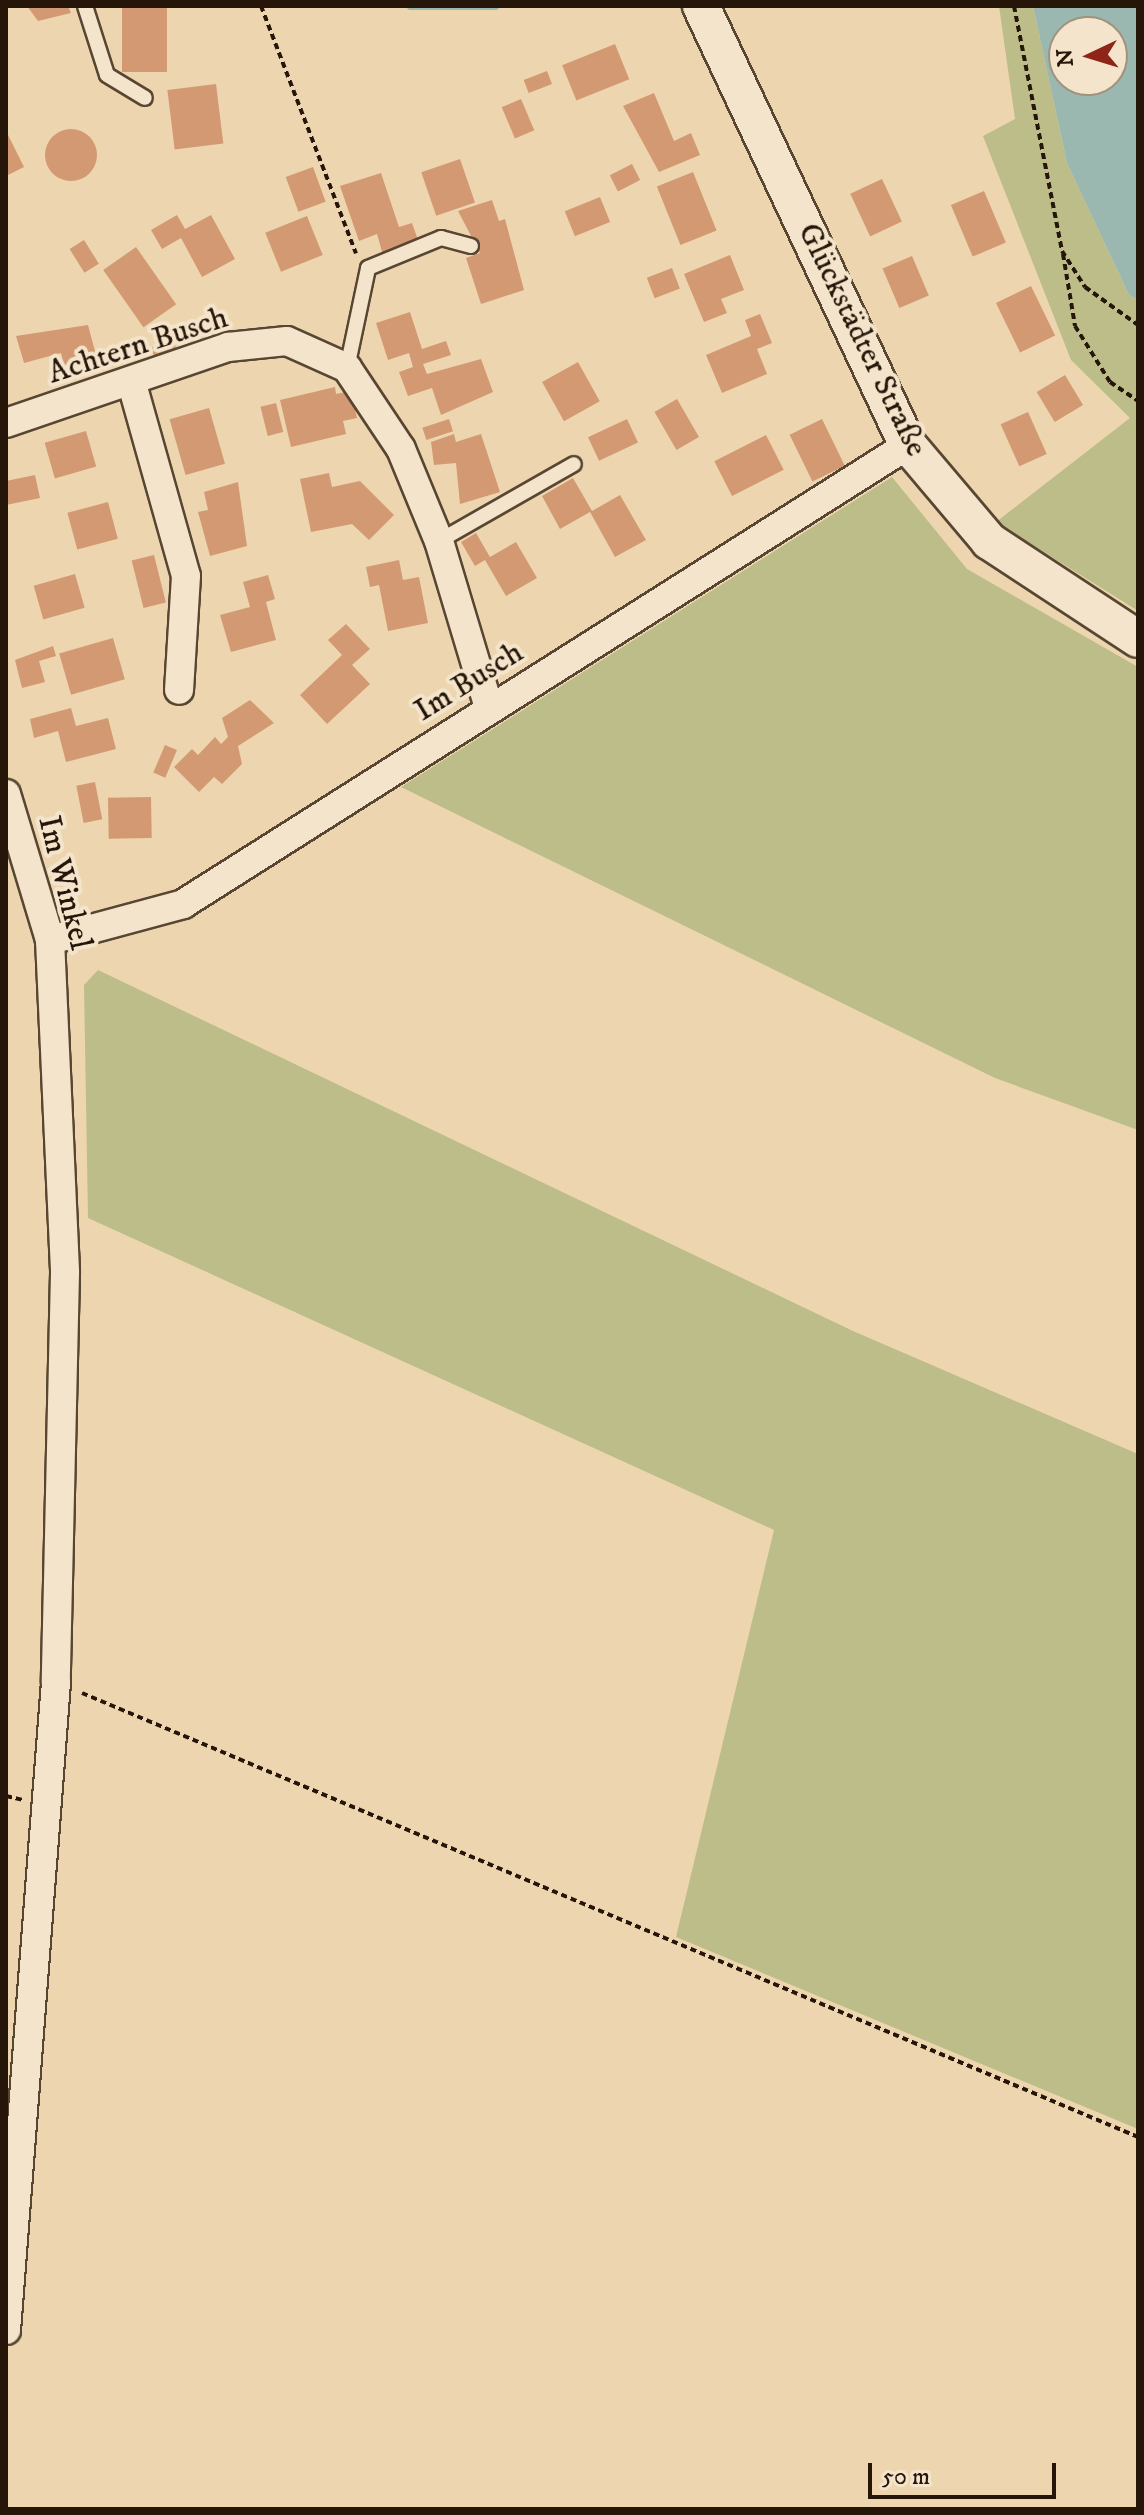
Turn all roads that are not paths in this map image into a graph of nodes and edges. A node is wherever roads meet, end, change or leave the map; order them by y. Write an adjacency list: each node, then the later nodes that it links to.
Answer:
1 (85, 6): 3 (lane)
2 (701, 6): 8 (street, Glückstädter Straße)
3 (145, 98)
4 (471, 246): 5 (lane)
5 (347, 368): 6 (street, Achtern Busch); 10 (street)
6 (132, 384): 7 (street, Achtern Busch); 12 (street)
7 (6, 423)
8 (908, 445): 11 (street, Glückstädter Straße); 13 (street, Im Busch)
9 (574, 464): 10 (lane)
10 (439, 541): 13 (street)
11 (1138, 639)
12 (179, 690)
13 (489, 708): 15 (street, Im Busch)
14 (6, 794): 15 (street, Im Winkel)
15 (50, 940): 16 (street, Im Winkel)
16 (6, 2330)

